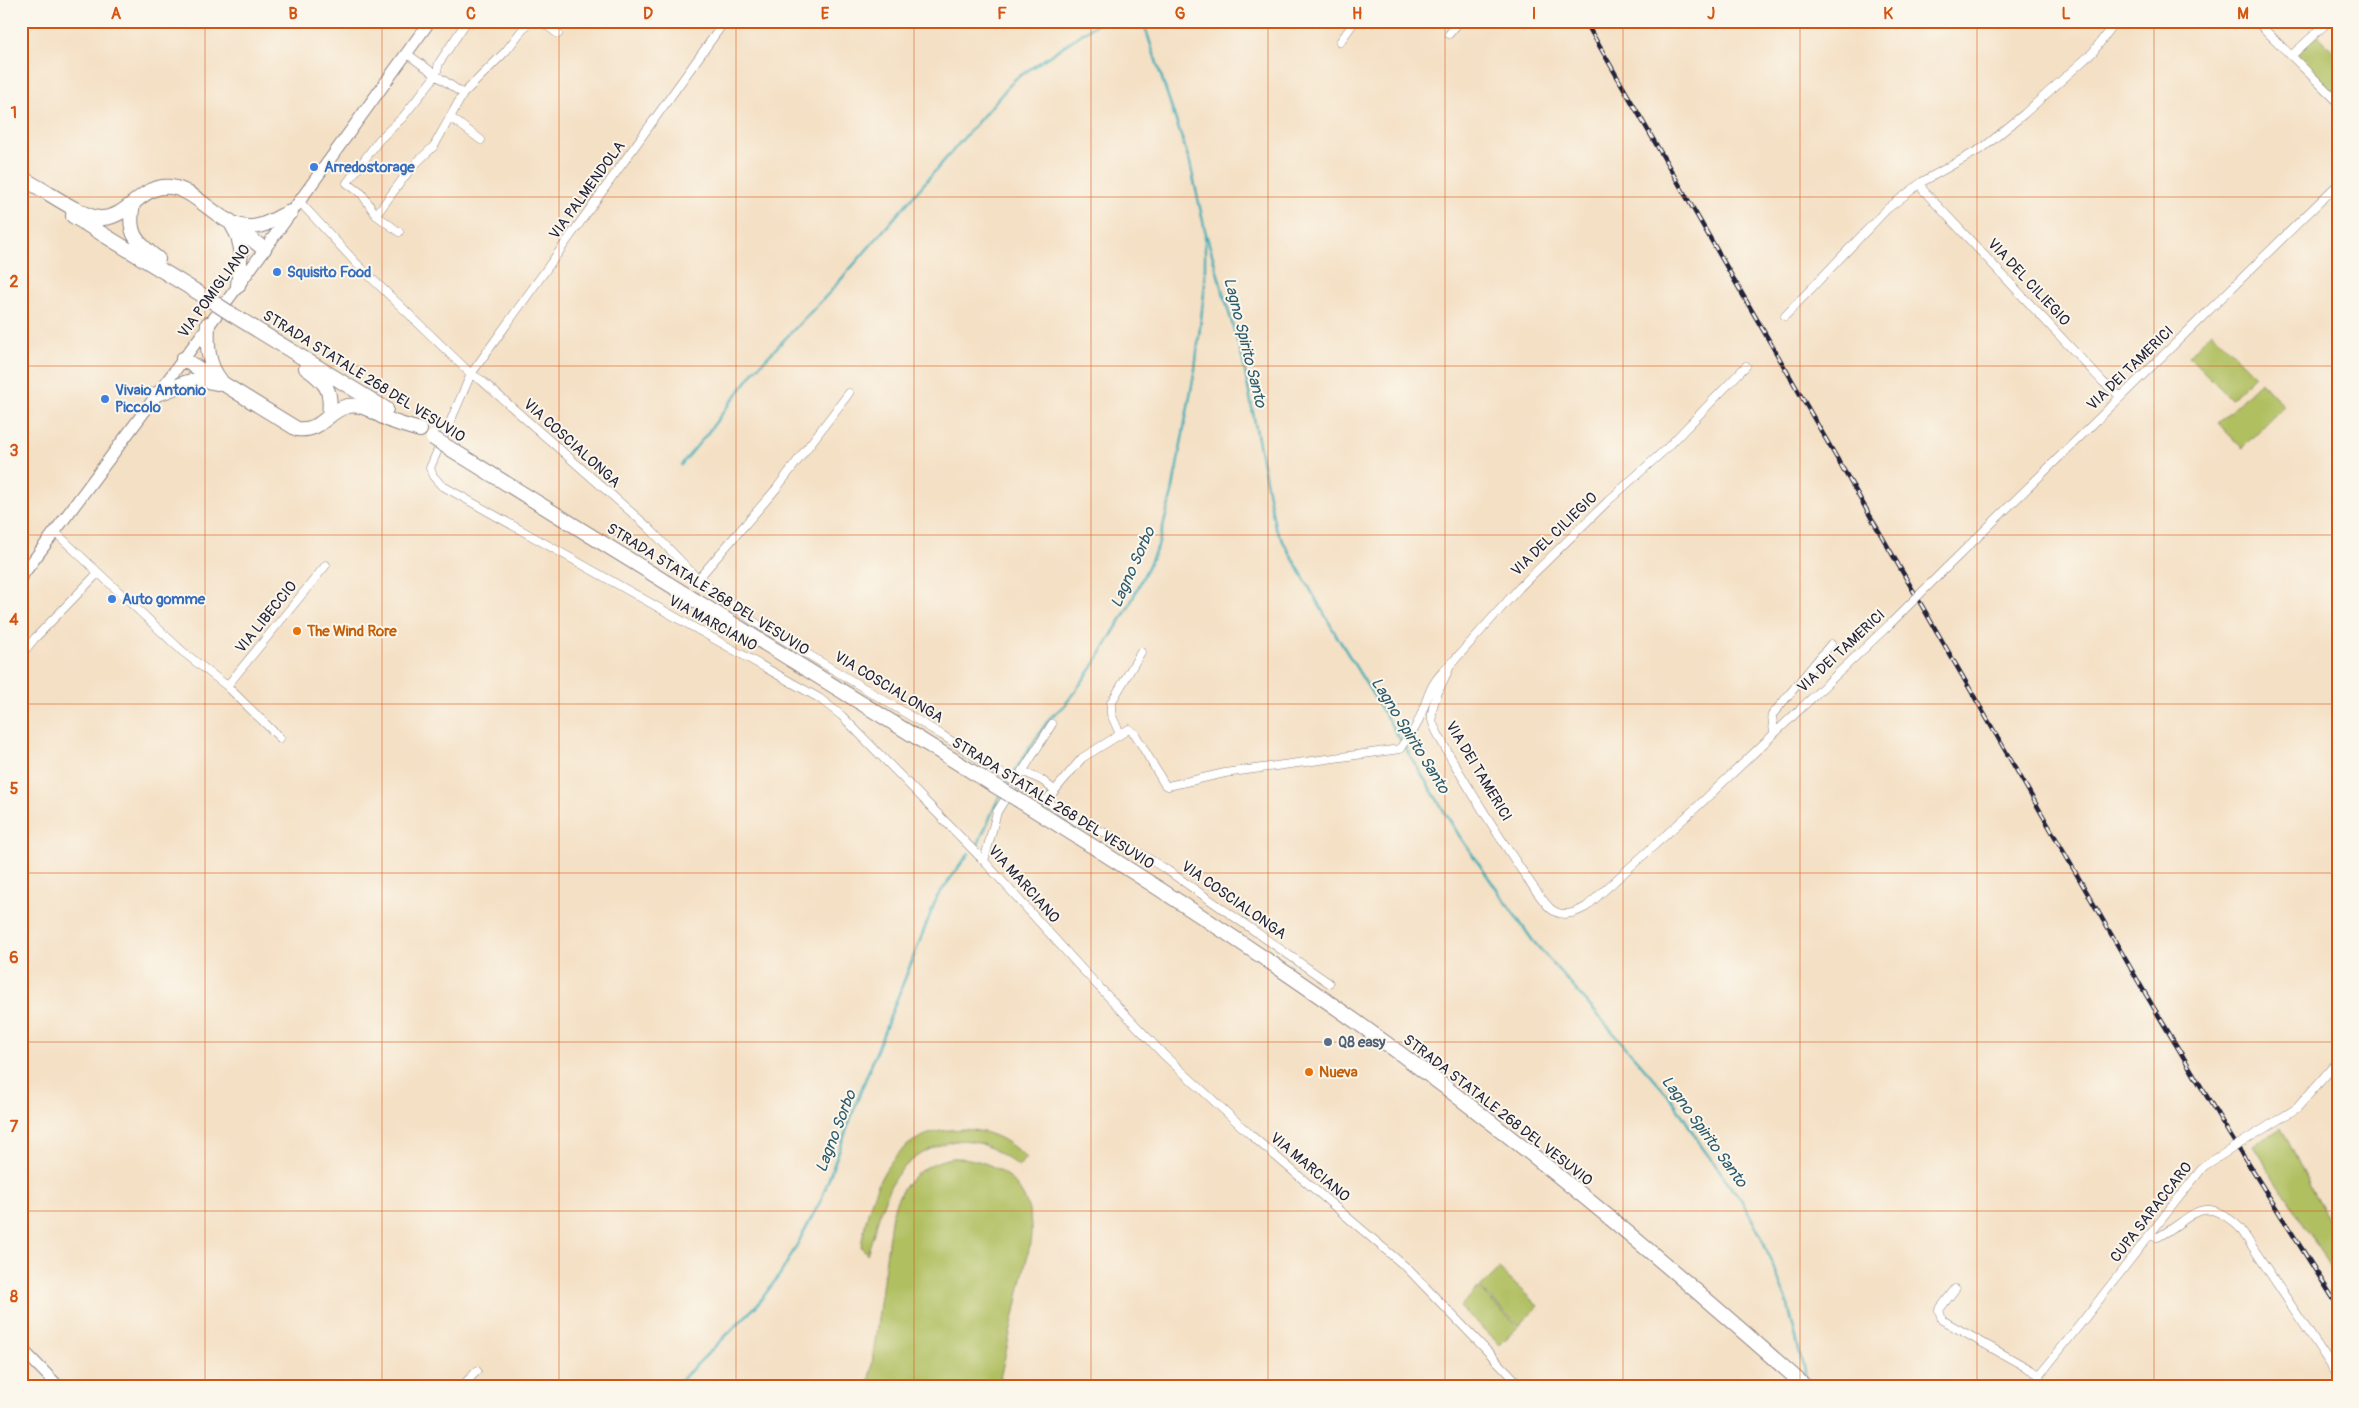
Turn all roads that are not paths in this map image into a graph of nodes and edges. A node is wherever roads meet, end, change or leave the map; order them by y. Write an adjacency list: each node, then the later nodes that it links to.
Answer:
1 (430, 21): 14 (main road, VIA POMIGLIANO)
2 (467, 21): 16 (street)
3 (529, 21): 17 (street)
4 (541, 21): 11 (street)
5 (724, 21): 38 (street, VIA PALMENDOLA)
6 (1355, 21): 13 (street)
7 (1460, 21): 12 (street)
8 (2116, 21): 22 (street)
9 (2256, 21): 15 (street)
10 (2329, 21): 15 (street)
11 (558, 34)
12 (1449, 34)
13 (1340, 42)
14 (406, 53): 16 (street); 26 (main road, VIA POMIGLIANO)
15 (2291, 56): 18 (street)
16 (436, 75): 17 (street); 27 (street)
17 (463, 94): 19 (street)
18 (2338, 102)
19 (450, 117): 20 (street); 27 (street)
20 (481, 140)
21 (21, 178): 25 (highway)
22 (1922, 182): 33 (street); 42 (street, VIA DEL CILIEGIO)
23 (21, 184): 32 (highway)
24 (2338, 184): 42 (street, VIA DEI TAMERICI)
25 (133, 204): 28 (highway); 32 (highway)
26 (295, 206): 28 (highway); 30 (main road, VIA POMIGLIANO); 38 (street, VIA COSCIALONGA)
27 (376, 215): 29 (street)
28 (230, 221): 30 (highway); 31 (highway)
29 (398, 232)
30 (264, 248): 31 (main road, VIA POMIGLIANO)
31 (238, 286): 34 (main road, VIA POMIGLIANO)
32 (192, 289): 35 (highway, STRADA STATALE 268 DEL VESUVIO, bridge)
33 (1785, 316)
34 (208, 324): 36 (main road, VIA POMIGLIANO); 39 (highway)
35 (265, 334): 43 (highway); 44 (highway, STRADA STATALE 268 DEL VESUVIO)
36 (184, 359): 39 (highway); 41 (main road, VIA POMIGLIANO)
37 (1746, 366): 54 (street, VIA DEL CILIEGIO)
38 (471, 374): 45 (street, VIA PALMENDOLA); 50 (street, VIA COSCIALONGA)
39 (225, 385): 41 (highway); 43 (highway)
40 (849, 393): 50 (street)
41 (156, 394): 46 (main road, VIA POMIGLIANO)
42 (2121, 397): 57 (street, VIA DEI TAMERICI, bridge)
43 (329, 416): 44 (highway)
44 (420, 430): 61 (highway, STRADA STATALE 268 DEL VESUVIO, bridge)
45 (442, 485): 65 (street, VIA MARCIANO)
46 (55, 532): 48 (street); 49 (main road, VIA POMIGLIANO)
47 (326, 565): 55 (street, VIA LIBECCIO)
48 (98, 573): 53 (street); 55 (street)
49 (21, 578)
50 (698, 579): 61 (street, VIA COSCIALONGA)
51 (1831, 644): 57 (street)
52 (1142, 652): 58 (street)
53 (21, 655)
54 (1451, 664): 57 (street, VIA DEI TAMERICI); 58 (street, VIA DEL CILIEGIO)
55 (227, 686): 59 (street)
56 (1052, 724): 60 (street)
57 (1774, 733)
58 (1120, 734): 62 (street)
59 (280, 738)
60 (1022, 771): 62 (street); 65 (street)
61 (995, 778): 63 (highway, STRADA STATALE 268 DEL VESUVIO, bridge)
62 (1054, 790): 64 (street)
63 (1025, 797): 64 (street, VIA COSCIALONGA); 77 (highway, STRADA STATALE 268 DEL VESUVIO)
64 (1045, 802): 66 (street, VIA COSCIALONGA)
65 (984, 860): 76 (street, VIA MARCIANO)
66 (1329, 983)
67 (2338, 1061): 68 (street, CUPA SARACCARO, bridge)
68 (2148, 1236): 72 (street, CUPA SARACCARO); 73 (street)
69 (1955, 1289): 72 (street)
70 (21, 1348): 74 (main road)
71 (477, 1371): 75 (street)
72 (2040, 1375): 78 (street, CUPA SARACCARO)
73 (2338, 1376)
74 (59, 1387)
75 (461, 1387)
76 (1522, 1387)
77 (1806, 1387)
78 (2030, 1387)

